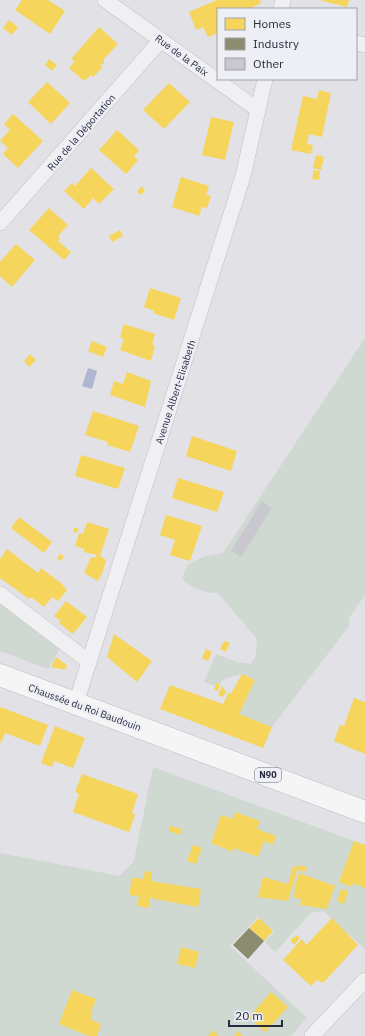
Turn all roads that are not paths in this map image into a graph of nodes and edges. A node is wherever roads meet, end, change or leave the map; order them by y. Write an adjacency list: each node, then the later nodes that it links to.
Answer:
1 (105, 0): 2 (street, Rue de la Paix)
2 (161, 40): 4 (street, Rue de la Paix); 5 (street, Rue de la Déportation)
3 (265, 80): 4 (street, Avenue Albert-Elisabeth)
4 (258, 110): 7 (street, Avenue Albert-Elisabeth)
5 (0, 223)
6 (0, 594): 7 (street)
7 (88, 662): 9 (street, Avenue Albert-Elisabeth)
8 (0, 676): 9 (main road, Chaussée du Roi Baudouin / N90)
9 (76, 703): 10 (main road, Chaussée du Roi Baudouin / N90)
10 (365, 812)
11 (365, 980): 12 (street)
12 (312, 1036)

